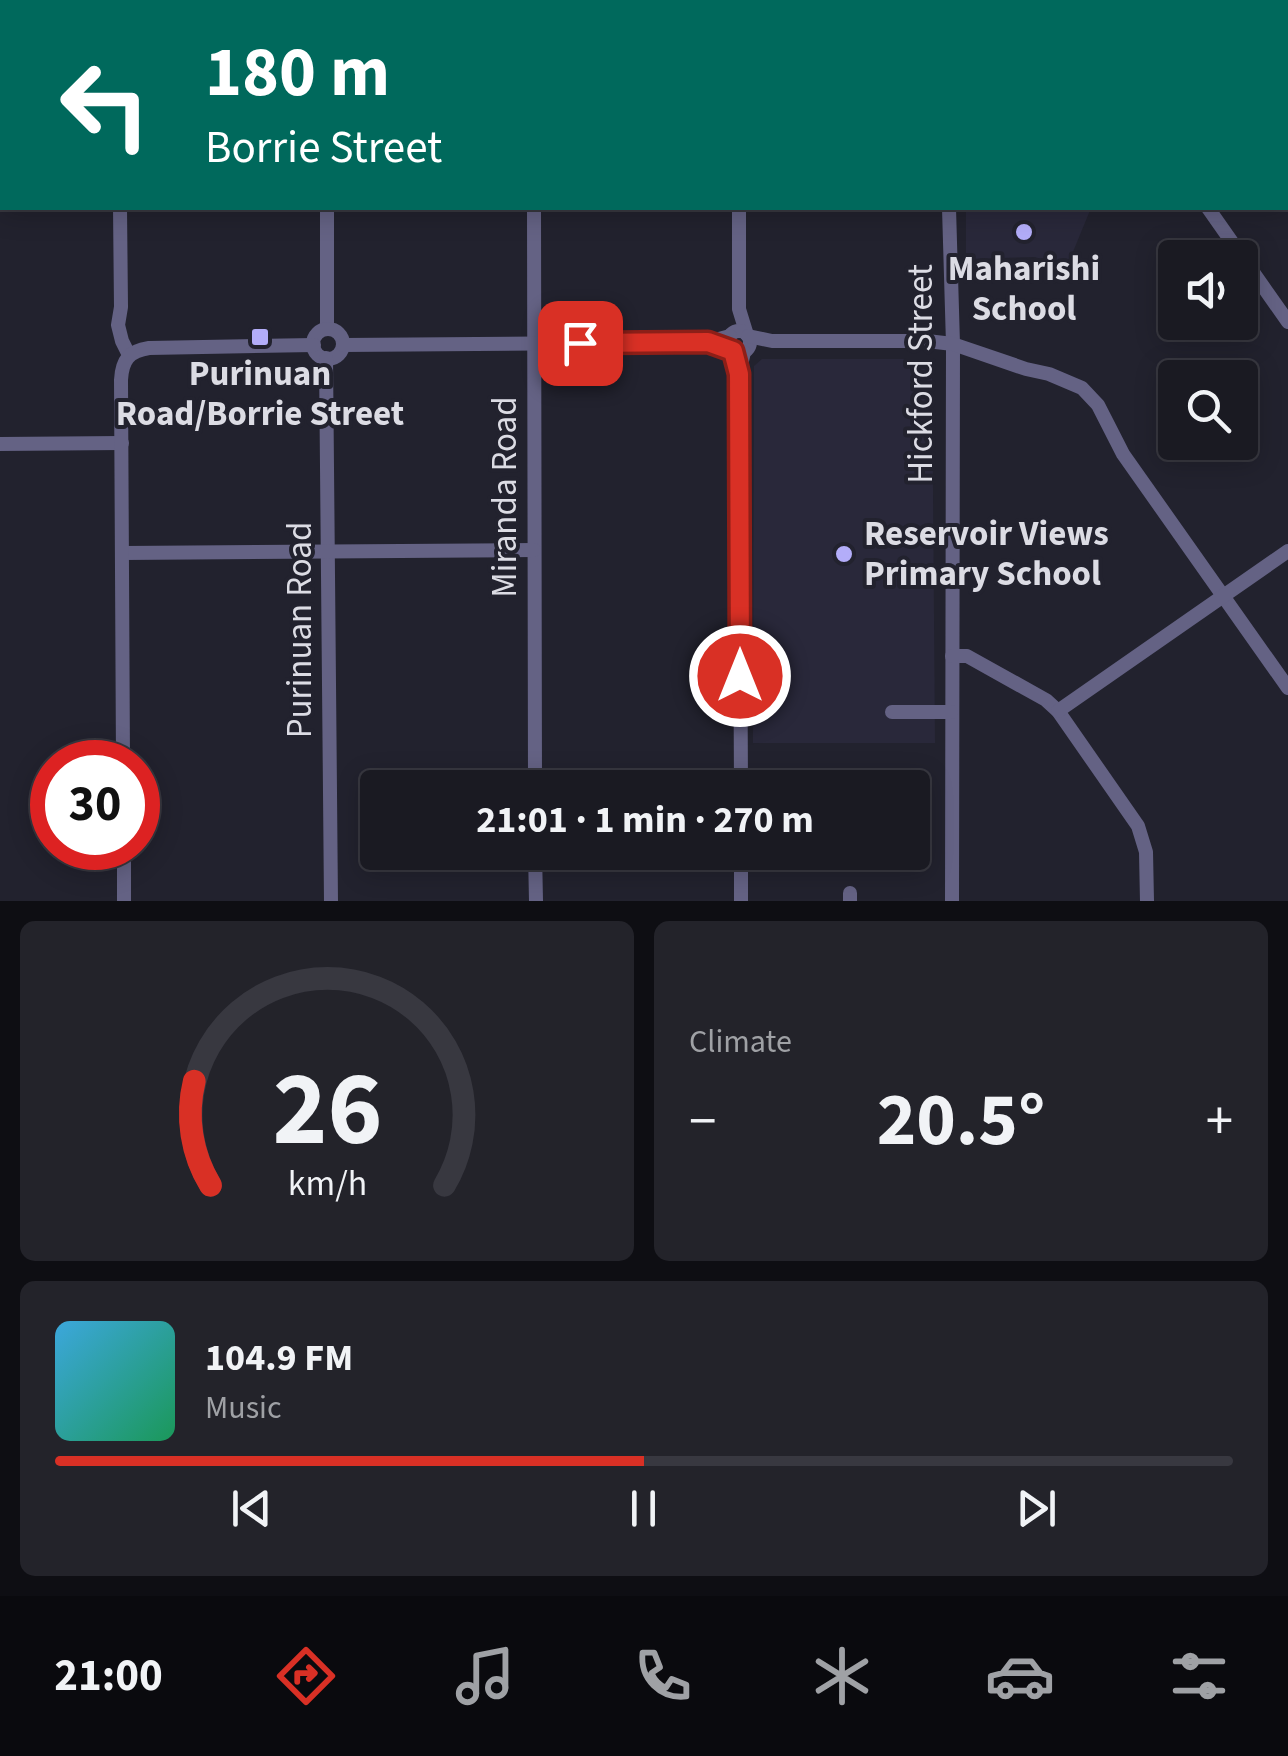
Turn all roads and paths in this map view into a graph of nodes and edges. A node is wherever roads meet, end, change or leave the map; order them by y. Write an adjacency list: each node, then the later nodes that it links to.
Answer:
1 (120, 210): 14 (street)
2 (326, 210): 8 (street)
3 (534, 210): 10 (street, Miranda Road)
4 (739, 210): 9 (street)
5 (949, 210): 13 (street, Hickford Street)
6 (1209, 210): 7 (street)
7 (1288, 322)
8 (328, 329): 11 (street); 12 (street)
9 (739, 342): 10 (street); 13 (street); 30 (street)
10 (535, 343): 12 (street); 19 (street, Miranda Road)
11 (314, 344): 14 (street); 15 (street)
12 (343, 344): 15 (street)
13 (953, 344): 22 (street); 23 (street, Hickford Street)
14 (133, 352): 16 (street)
15 (326, 358): 18 (street, Purinuan Road)
16 (122, 443): 17 (street); 20 (street)
17 (0, 444)
18 (329, 550): 19 (street); 20 (street); 35 (street, Purinuan Road)
19 (534, 550): 29 (street, Miranda Road)
20 (123, 552): 28 (street)
21 (1288, 552): 22 (street)
22 (1223, 598): 24 (street); 25 (street)
23 (952, 656): 25 (street); 27 (street, Hickford Street)
24 (1288, 688)
25 (1058, 711): 39 (street)
26 (892, 712): 27 (street)
27 (952, 712): 38 (street, Hickford Street)
28 (123, 740)
29 (535, 770)
30 (741, 770)
31 (124, 870): 34 (street)
32 (535, 870): 36 (street)
33 (741, 870): 37 (street)
34 (124, 901)
35 (331, 901)
36 (536, 901)
37 (741, 901)
38 (952, 901)
39 (1147, 901)

